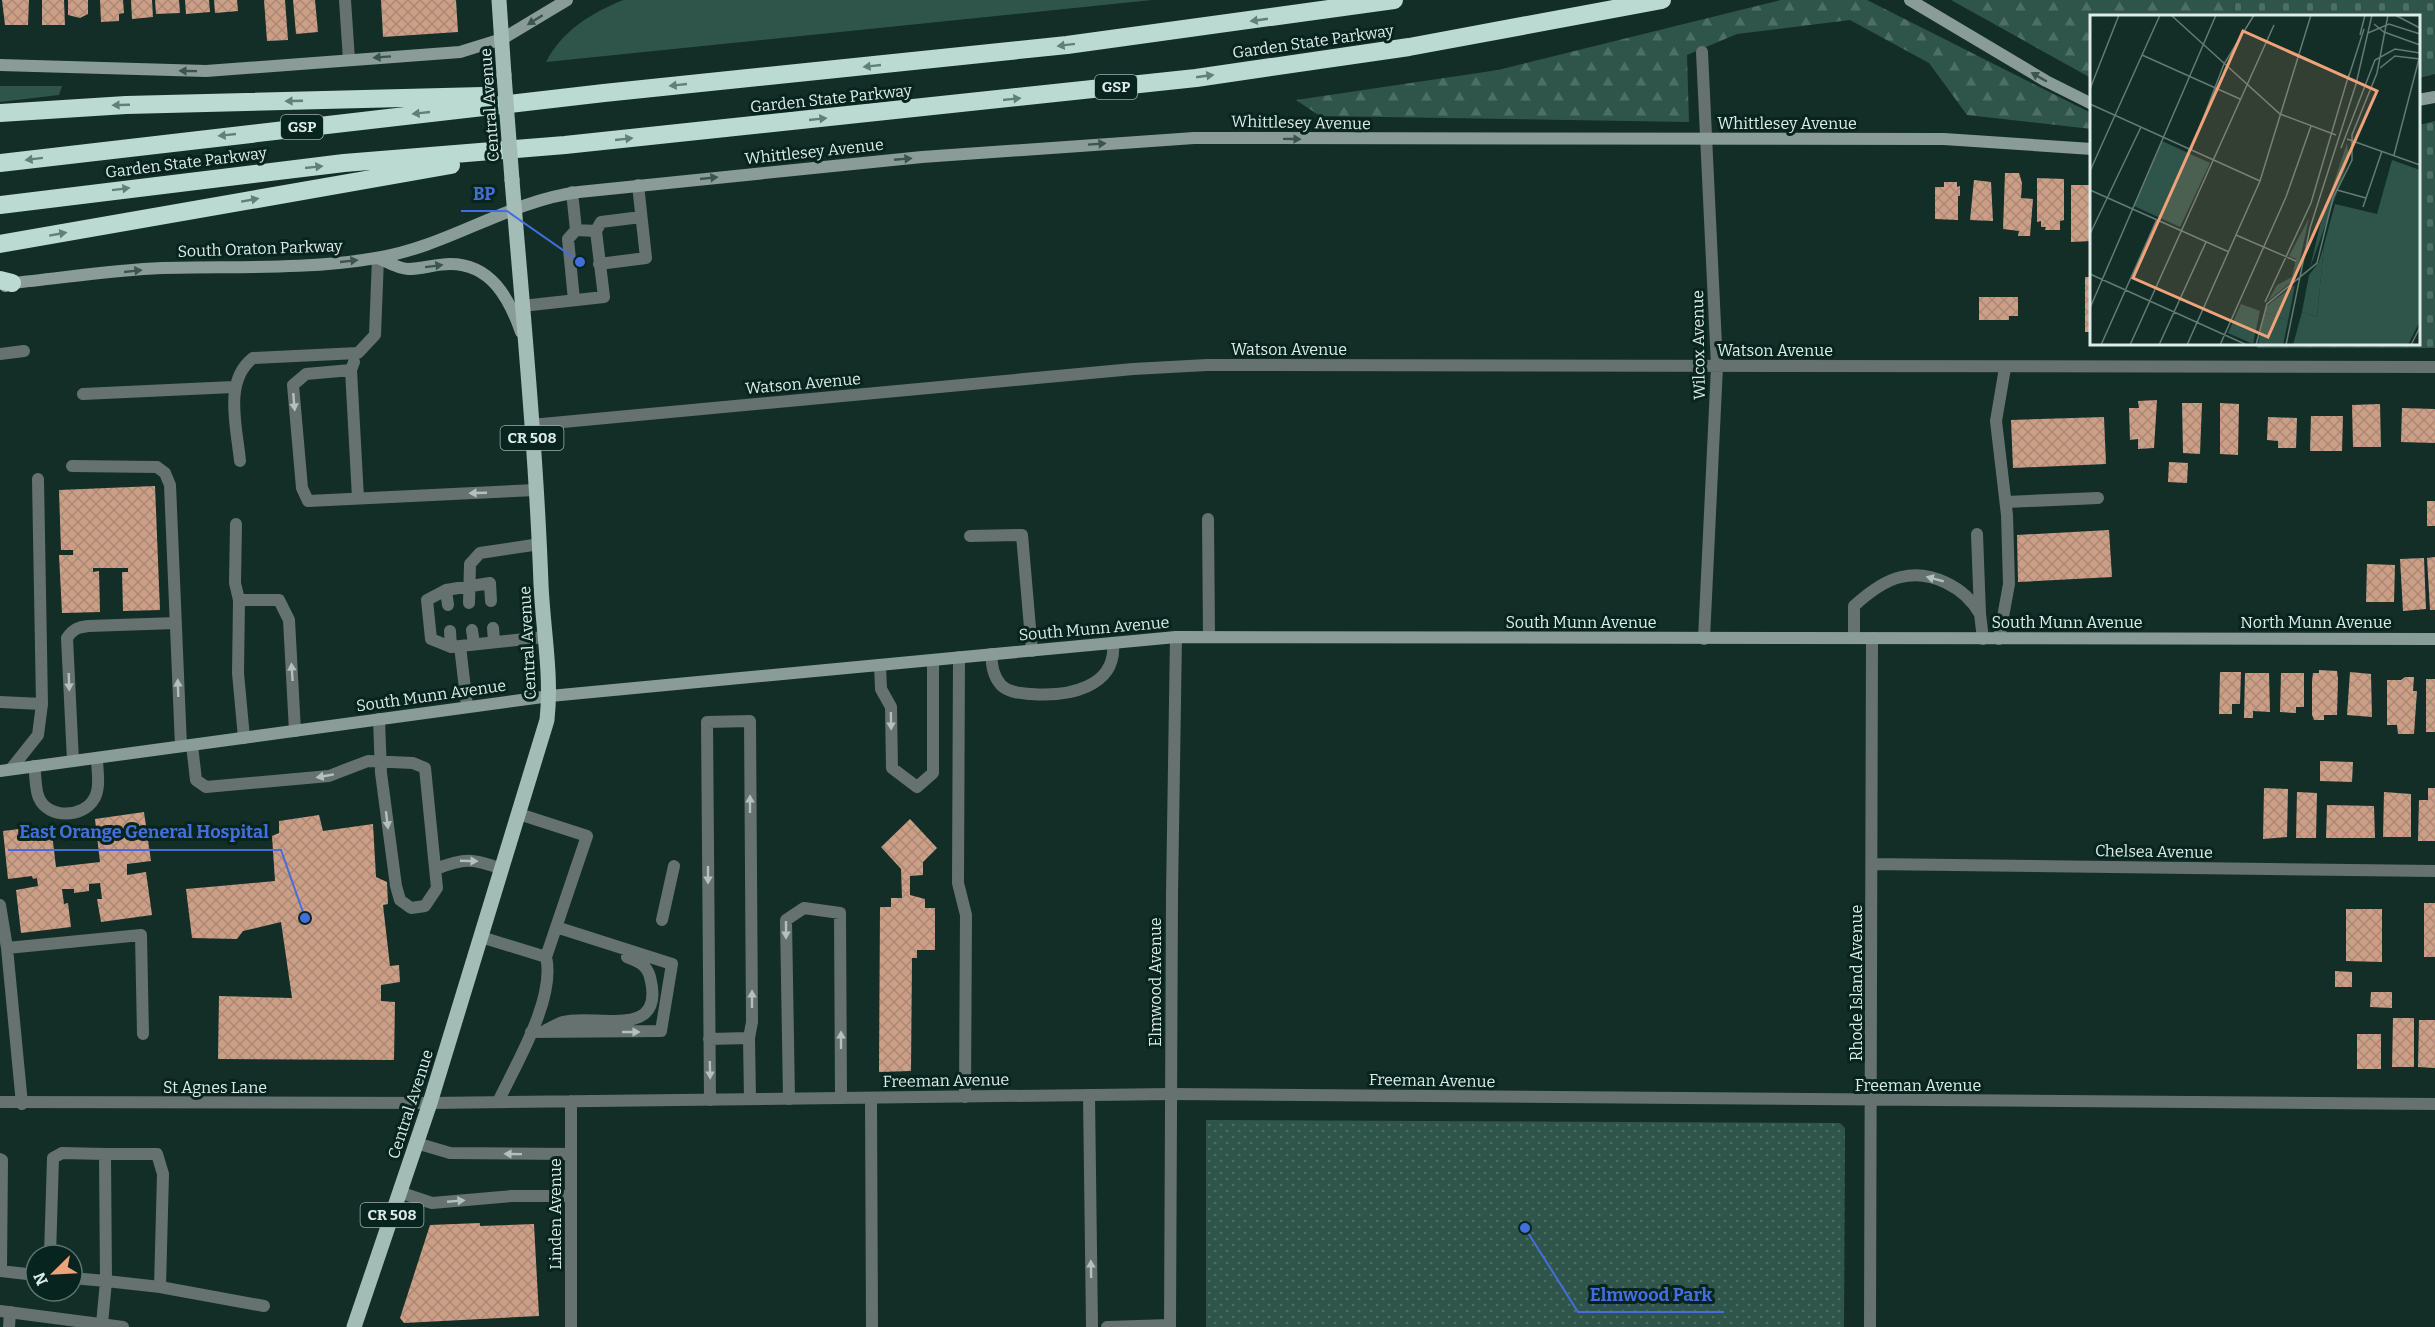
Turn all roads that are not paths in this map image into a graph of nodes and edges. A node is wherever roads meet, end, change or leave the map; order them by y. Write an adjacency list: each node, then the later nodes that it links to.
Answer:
1 (345, 0): 9 (street)
2 (499, 0): 7 (main road, Central Avenue / CR 508)
3 (567, 0): 7 (main road, one-way to 7)
4 (1394, 0): 11 (highway, Garden State Parkway / GSP, one-way to 11)
5 (1662, 0): 17 (highway, Garden State Parkway / GSP, one-way to 5)
6 (1910, 0): 14 (main road, one-way to 6)
7 (502, 39): 9 (main road, one-way to 9); 23 (main road, Central Avenue / CR 508, bridge)
8 (1702, 52): 16 (street, Wilcox Avenue)
9 (349, 60): 10 (main road, one-way to 10)
10 (0, 65)
11 (604, 93): 15 (highway, one-way to 15); 19 (highway, Garden State Parkway / GSP, one-way to 19)
12 (2435, 97): 13 (main road)
13 (2420, 100)
14 (2090, 103)
15 (0, 113)
16 (1707, 140): 18 (main road, Whittlesey Avenue); 20 (main road, Whittlesey Avenue, one-way to 16); 37 (street, Wilcox Avenue)
17 (566, 145): 22 (highway, Garden State Parkway / GSP, one-way to 17); 27 (highway, one-way to 17)
18 (2090, 149)
19 (0, 163)
20 (638, 185): 21 (main road, Whittlesey Avenue); 24 (street)
21 (572, 192): 23 (main road, Whittlesey Avenue); 25 (street)
22 (0, 205)
23 (514, 209): 28 (main road, South Oraton Parkway); 32 (main road, Central Avenue / CR 508)
24 (641, 217): 26 (street); 29 (street)
25 (576, 230): 26 (street); 31 (street)
26 (596, 231): 29 (street)
27 (0, 244)
28 (378, 258): 30 (main road, South Oraton Parkway, one-way to 28); 33 (main road, one-way to 33); 35 (street)
29 (600, 264): 31 (street)
30 (4, 284)
31 (574, 300): 32 (street)
32 (522, 306): 33 (main road, Central Avenue / CR 508)
33 (525, 341): 43 (main road, Central Avenue / CR 508)
34 (24, 351): 36 (street)
35 (358, 353): 40 (street); 41 (street)
36 (0, 354)
37 (1717, 366): 39 (street, Watson Avenue); 43 (street, Watson Avenue); 72 (street, Wilcox Avenue)
38 (2435, 367): 39 (street, Watson Avenue)
39 (2005, 368): 50 (street)
40 (351, 370): 48 (street); 48 (street, one-way to 48)
41 (234, 387): 42 (street); 44 (street)
42 (83, 394)
43 (531, 425): 47 (main road, Central Avenue / CR 508)
44 (240, 461)
45 (72, 466): 63 (street)
46 (38, 479): 88 (street)
47 (536, 490): 48 (street, one-way to 48); 55 (main road, Central Avenue / CR 508)
48 (358, 498)
49 (2098, 498): 50 (street)
50 (2006, 502): 74 (street)
51 (1208, 519): 67 (street)
52 (236, 524): 58 (street)
53 (1977, 534): 62 (street)
54 (970, 536): 81 (street)
55 (540, 544): 56 (street); 68 (main road, Central Avenue / CR 508)
56 (468, 586): 57 (street); 59 (street); 60 (street)
57 (446, 590): 61 (street); 80 (street)
58 (239, 600): 91 (street, one-way to 58); 92 (street)
59 (491, 602)
60 (469, 603)
61 (448, 605)
62 (1980, 614): 70 (street, one-way to 70); 73 (street)
63 (176, 623): 93 (street, one-way to 63); 95 (street, one-way to 95)
64 (493, 628): 77 (street)
65 (471, 630): 79 (street)
66 (450, 632): 80 (street)
67 (1209, 636): 69 (main road, South Munn Avenue); 72 (main road, South Munn Avenue)
68 (544, 637): 77 (street); 86 (main road, Central Avenue / CR 508)
69 (1176, 637): 78 (main road, South Munn Avenue); 115 (street, Elmwood Avenue)
70 (1854, 638): 71 (main road, South Munn Avenue); 72 (main road, South Munn Avenue)
71 (1872, 638): 73 (main road, South Munn Avenue); 100 (street, Rhode Island Avenue)
72 (1704, 639)
73 (1983, 639): 74 (main road, South Munn Avenue)
74 (1999, 639): 75 (main road, South Munn Avenue)
75 (2198, 639): 76 (main road, North Munn Avenue)
76 (2435, 639)
77 (494, 642): 79 (street)
78 (1113, 643): 81 (main road, South Munn Avenue); 82 (street)
79 (474, 644): 80 (street)
80 (456, 646): 89 (street)
81 (1032, 651): 82 (main road, South Munn Avenue)
82 (992, 654): 83 (main road, South Munn Avenue)
83 (959, 657): 84 (main road, South Munn Avenue); 117 (street)
84 (933, 660): 85 (main road, South Munn Avenue); 85 (street, one-way to 84)
85 (880, 665): 86 (main road, South Munn Avenue)
86 (550, 696): 89 (main road, South Munn Avenue); 99 (main road, Central Avenue / CR 508)
87 (0, 702): 88 (street)
88 (42, 704): 98 (street)
89 (467, 706): 90 (main road, South Munn Avenue)
90 (379, 719): 91 (main road, South Munn Avenue); 96 (street)
91 (295, 731): 92 (main road, South Munn Avenue)
92 (244, 738): 93 (main road, South Munn Avenue)
93 (186, 745): 94 (main road, South Munn Avenue); 96 (street, one-way to 93)
94 (97, 758): 95 (main road, South Munn Avenue); 97 (street)
95 (73, 761): 97 (main road, South Munn Avenue)
96 (381, 762): 102 (street); 102 (street, one-way to 102)
97 (34, 766): 98 (main road, South Munn Avenue)
98 (6, 770)
99 (519, 814): 103 (main road, Central Avenue / CR 508); 107 (street)
100 (1872, 864): 104 (street, Chelsea Avenue); 124 (street, Rhode Island Avenue)
101 (674, 866): 106 (street)
102 (436, 869): 103 (street, one-way to 103)
103 (502, 869): 108 (main road, Central Avenue / CR 508)
104 (2435, 871)
105 (0, 904): 109 (street)
106 (662, 920)
107 (562, 928): 110 (street); 111 (street); 111 (street, one-way to 107)
108 (481, 937): 110 (street); 128 (main road, Central Avenue / CR 508)
109 (7, 948): 112 (street); 127 (street)
110 (546, 957): 111 (street)
111 (536, 1032): 126 (street)
112 (143, 1034)
113 (749, 1038): 114 (street); 114 (street, one-way to 114); 120 (street)
114 (709, 1039): 122 (street, one-way to 122)
115 (1171, 1094): 116 (street, Freeman Avenue); 124 (street, Freeman Avenue); 145 (street, Elmwood Avenue)
116 (1089, 1095): 117 (street, Freeman Avenue); 151 (street, one-way to 116)
117 (965, 1096): 119 (street, Freeman Avenue)
118 (841, 1098): 119 (street, Freeman Avenue); 121 (street, Freeman Avenue); 121 (street, one-way to 121)
119 (872, 1098): 150 (street)
120 (750, 1099): 121 (street, Freeman Avenue); 122 (street, Freeman Avenue)
121 (789, 1099)
122 (710, 1100): 123 (street, Freeman Avenue)
123 (571, 1101): 126 (street, Freeman Avenue); 132 (street, Linden Avenue)
124 (1872, 1101): 129 (street, Freeman Avenue); 153 (street, Rhode Island Avenue)
125 (0, 1102): 127 (street, St Agnes Lane)
126 (498, 1102): 128 (street, Freeman Avenue)
127 (22, 1104): 128 (street, St Agnes Lane)
128 (429, 1104): 130 (main road, Central Avenue / CR 508)
129 (2435, 1104)
130 (416, 1143): 132 (street, one-way to 130); 134 (main road, Central Avenue / CR 508)
131 (105, 1155): 136 (street); 140 (street); 141 (street)
132 (571, 1155): 135 (street, Linden Avenue)
133 (0, 1159): 137 (street)
134 (399, 1192): 135 (street, one-way to 135); 148 (main road, Central Avenue / CR 508)
135 (571, 1196): 149 (street, Linden Avenue)
136 (50, 1243)
137 (0, 1271): 138 (street)
138 (24, 1274)
139 (84, 1279): 140 (street)
140 (106, 1281): 141 (street); 144 (street)
141 (160, 1287): 142 (street)
142 (264, 1306)
143 (5, 1311): 144 (street); 146 (street)
144 (102, 1323): 147 (street)
145 (1170, 1326): 152 (street)
146 (9, 1327)
147 (123, 1327)
148 (354, 1327)
149 (571, 1327)
150 (872, 1327)
151 (1092, 1327)
152 (1107, 1327)
153 (1870, 1327)

